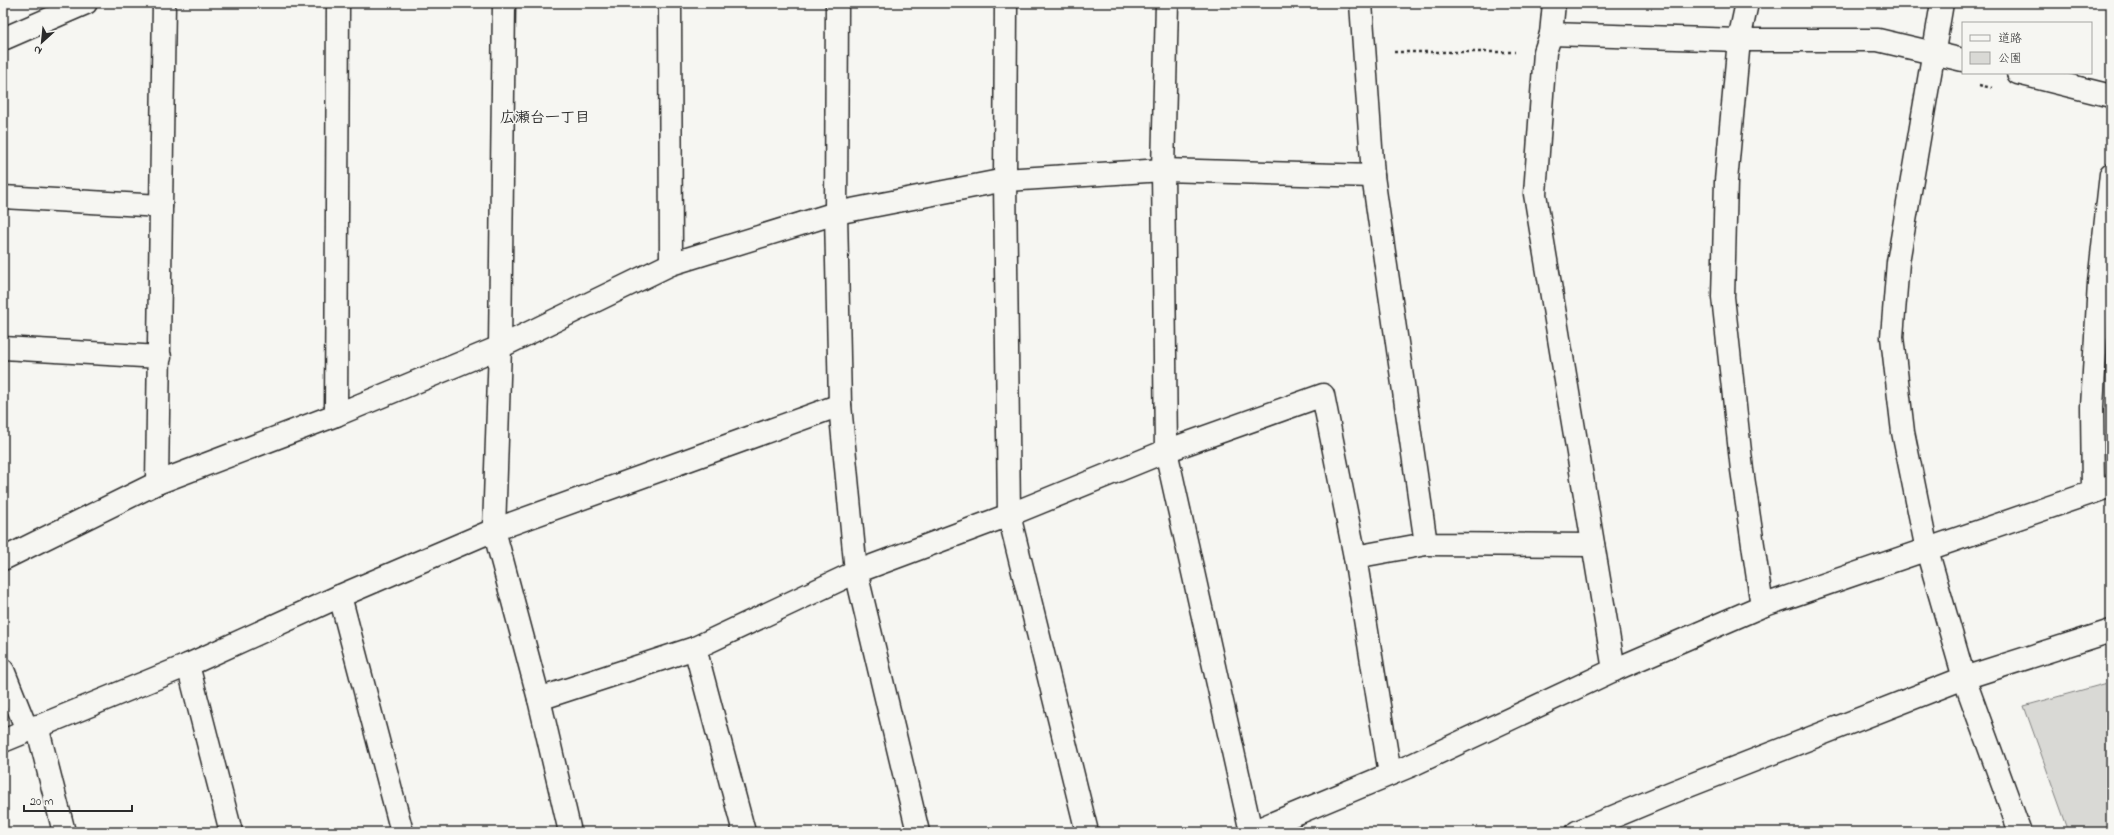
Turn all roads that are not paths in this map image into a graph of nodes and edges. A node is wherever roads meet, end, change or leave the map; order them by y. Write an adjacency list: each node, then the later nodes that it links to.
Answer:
1 (86, 3): 14 (street)
2 (164, 3): 25 (street)
3 (338, 3): 32 (street)
4 (504, 3): 28 (street)
5 (670, 3): 27 (street)
6 (837, 3): 26 (street)
7 (1006, 3): 23 (street)
8 (1167, 3): 20 (street)
9 (1361, 3): 22 (street)
10 (1554, 3): 13 (street)
11 (1747, 3): 15 (street)
12 (1942, 3): 16 (street)
13 (1551, 34): 15 (street); 39 (street)
14 (3, 39)
15 (1740, 40): 16 (street); 45 (street)
16 (1934, 53): 17 (street); 40 (street)
17 (1962, 60)
18 (2022, 74): 19 (street)
19 (2111, 96)
20 (1163, 170): 22 (street); 23 (street); 33 (street)
21 (2111, 174): 35 (street)
22 (1373, 176): 38 (street)
23 (1006, 180): 26 (street); 36 (street)
24 (3, 197): 25 (street)
25 (161, 206): 30 (street)
26 (836, 214): 27 (street); 31 (street)
27 (671, 264): 28 (street)
28 (500, 347): 32 (street); 37 (street)
29 (3, 348): 30 (street)
30 (160, 356): 34 (street)
31 (840, 405): 37 (street); 43 (street)
32 (336, 415): 34 (street)
33 (1166, 451): 36 (street); 41 (street); 63 (street)
34 (157, 483): 42 (street)
35 (2102, 489): 40 (street)
36 (1009, 515): 43 (street); 62 (street)
37 (494, 530): 44 (street); 52 (street)
38 (1426, 544): 39 (street); 41 (street)
39 (1593, 545): 50 (street)
40 (1926, 550): 45 (street); 51 (street)
41 (1355, 557): 55 (street)
42 (3, 559)
43 (856, 572): 47 (street); 61 (street)
44 (340, 596): 48 (street); 58 (street)
45 (1762, 606): 50 (street)
46 (2111, 631): 51 (street)
47 (695, 648): 52 (street); 60 (street)
48 (188, 665): 53 (street); 57 (street)
49 (3, 670): 53 (street)
50 (1614, 670): 55 (street)
51 (1964, 678): 64 (street); 65 (street)
52 (539, 699): 59 (street)
53 (32, 728): 54 (street); 56 (street)
54 (3, 740)
55 (1390, 774): 63 (street)
56 (64, 832)
57 (231, 832)
58 (402, 832)
59 (570, 832)
60 (744, 832)
61 (918, 832)
62 (1087, 832)
63 (1251, 832)
64 (1577, 832)
65 (2020, 832)

